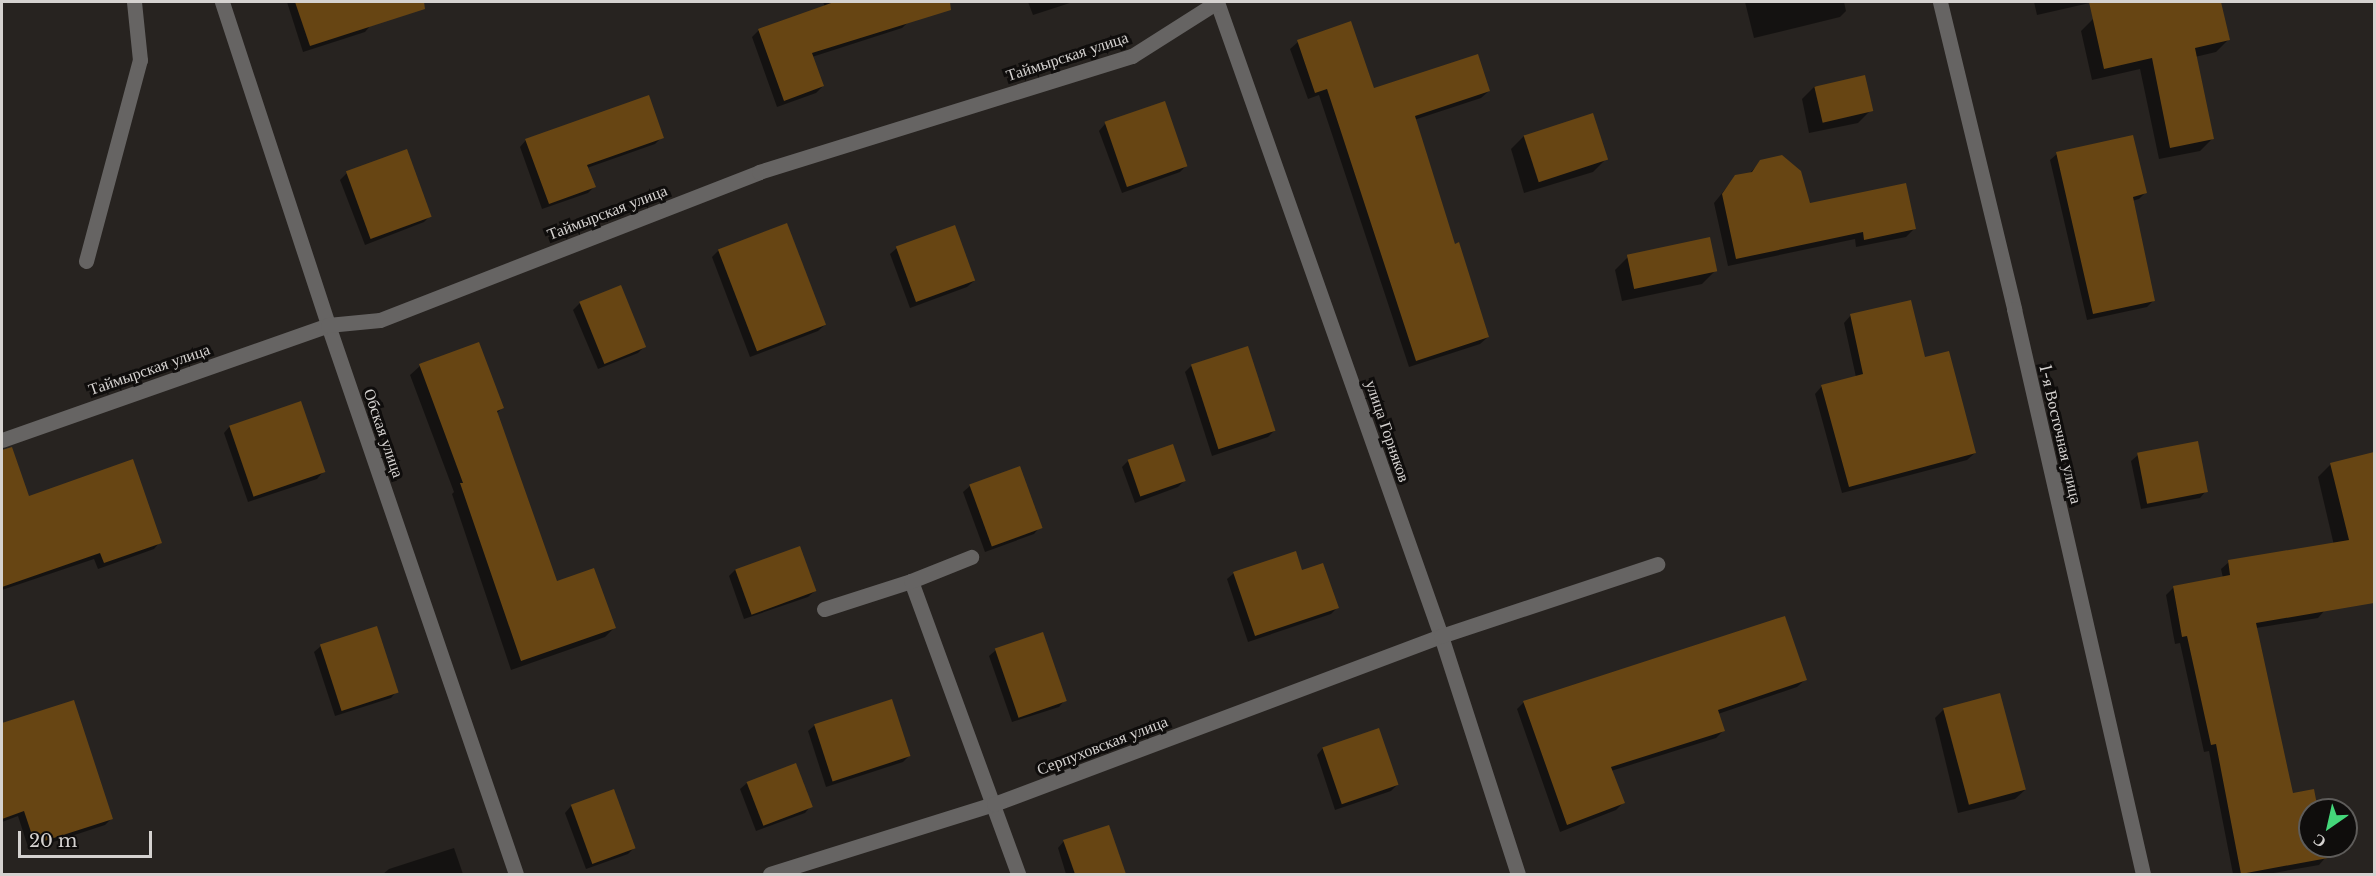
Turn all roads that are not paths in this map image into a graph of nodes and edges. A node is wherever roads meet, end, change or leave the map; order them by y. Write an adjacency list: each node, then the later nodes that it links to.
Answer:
1 (134, 2): 5 (street)
2 (222, 2): 6 (street, Обская улица)
3 (1217, 2): 6 (street, Таймырская улица); 12 (street, улица Горняков)
4 (1940, 2): 18 (street, 1-я Восточная улица)
5 (86, 261)
6 (328, 325): 7 (street, Таймырская улица); 14 (street, Обская улица)
7 (2, 440)
8 (971, 557): 10 (street)
9 (1657, 564): 12 (street, Серпуховская улица)
10 (911, 581): 11 (street); 13 (street)
11 (824, 609)
12 (1442, 636): 13 (street, Серпуховская улица); 17 (street, улица Горняков)
13 (994, 804): 15 (street, Серпуховская улица); 16 (street)
14 (516, 874)
15 (770, 874)
16 (1018, 874)
17 (1518, 874)
18 (2143, 874)

